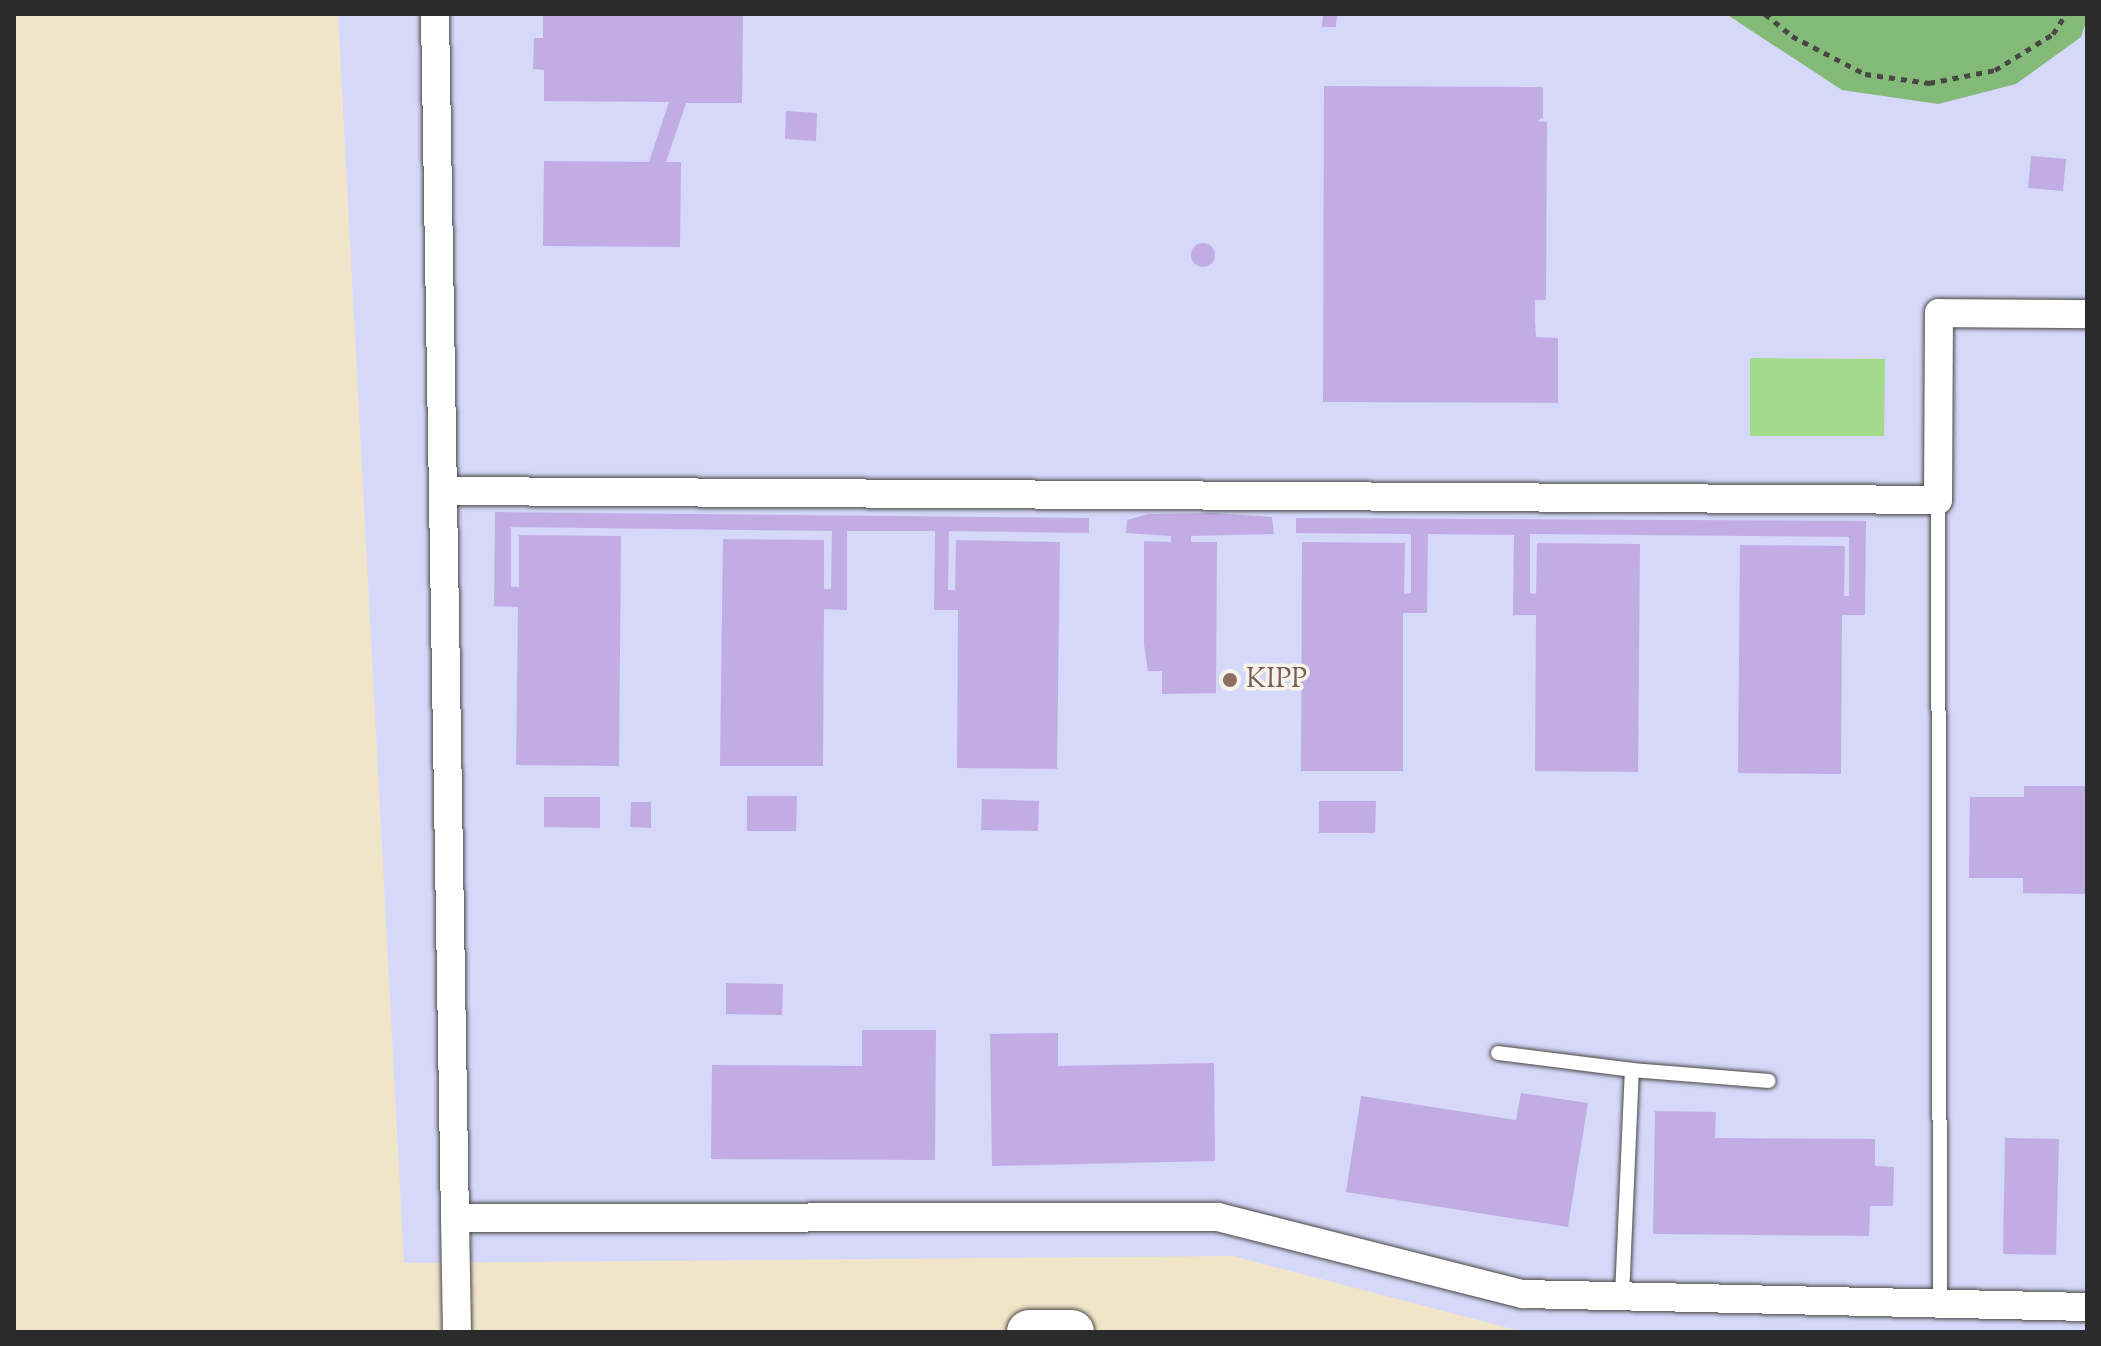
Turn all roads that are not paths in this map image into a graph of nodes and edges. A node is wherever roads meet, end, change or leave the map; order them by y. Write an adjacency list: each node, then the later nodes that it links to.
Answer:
1 (435, 14): 3 (street)
2 (2087, 314): 4 (street)
3 (443, 491): 4 (street); 8 (street)
4 (1938, 500): 10 (lane)
5 (1498, 1053): 6 (lane)
6 (1632, 1070): 7 (lane); 9 (lane)
7 (1769, 1081)
8 (455, 1218): 9 (street); 12 (street)
9 (1622, 1296): 10 (street)
10 (1940, 1304): 11 (street)
11 (2087, 1307)
12 (457, 1332)
13 (1029, 1332): 14 (main road)
14 (1072, 1332)

